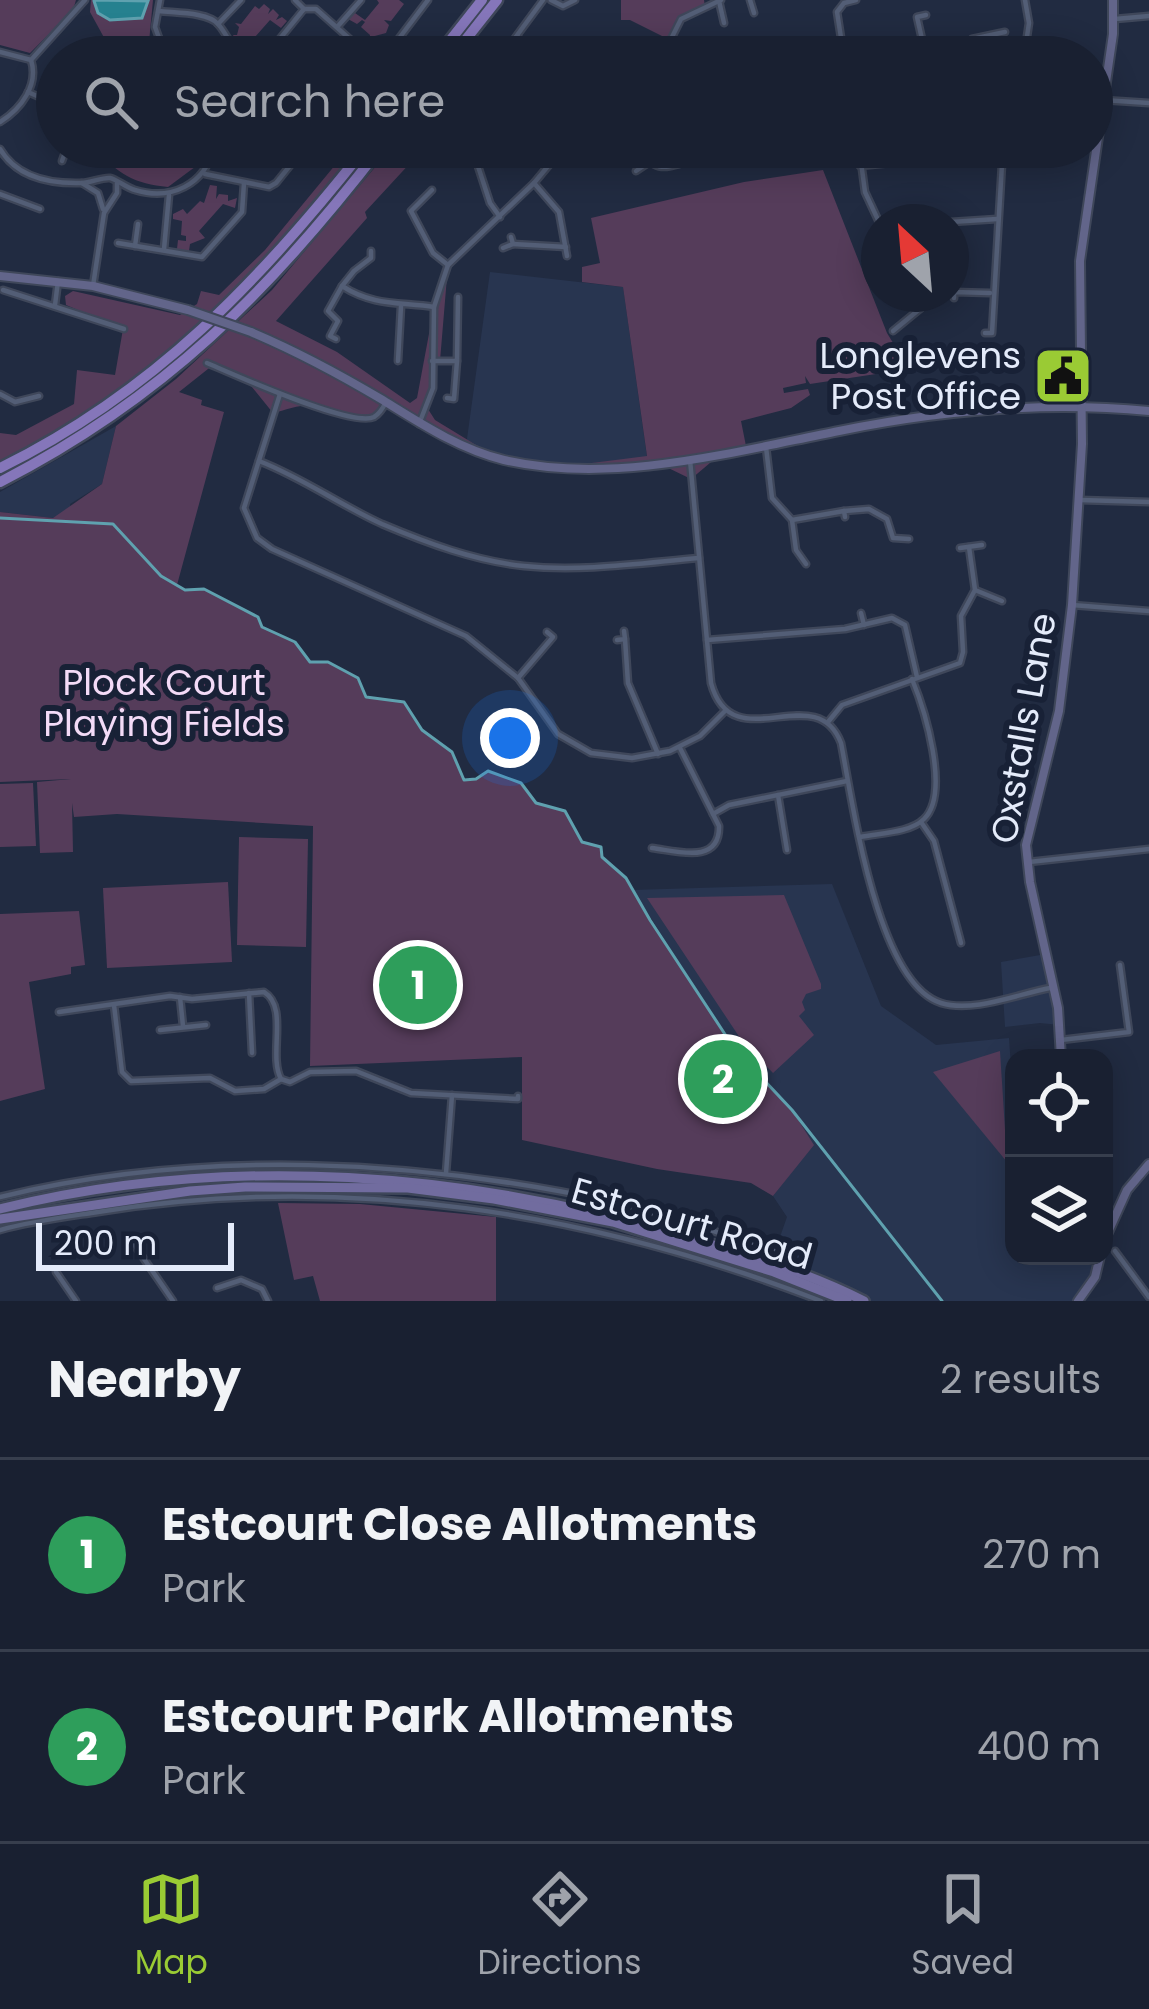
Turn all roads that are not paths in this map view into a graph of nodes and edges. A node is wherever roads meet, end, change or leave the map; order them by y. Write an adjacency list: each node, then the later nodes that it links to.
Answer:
1 (160, 0): 17 (street)
2 (241, 0): 23 (street)
3 (295, 0): 16 (street)
4 (361, 0): 24 (street)
5 (428, 0): 31 (street)
6 (482, 0): 32 (highway)
7 (497, 0): 33 (highway)
8 (548, 0): 9 (street); 34 (street)
9 (574, 0)
10 (750, 0): 18 (street)
11 (856, 0): 36 (street)
12 (1025, 0): 39 (street)
13 (1113, 0): 21 (street, Oxstalls Lane)
14 (720, 1): 22 (street); 35 (street)
15 (84, 2): 26 (street)
16 (304, 9): 24 (street); 29 (street)
17 (159, 11): 23 (street); 27 (street)
18 (754, 13)
19 (926, 15): 37 (street)
20 (1149, 16): 21 (street)
21 (1114, 19): 40 (street, Oxstalls Lane)
22 (724, 23)
23 (218, 24): 28 (street)
24 (338, 26): 30 (street)
25 (1005, 32): 38 (street)
26 (53, 36)
27 (156, 36)
28 (223, 36)
29 (282, 36)
30 (348, 36)
31 (401, 36)
32 (454, 36)
33 (469, 36)
34 (517, 36)
35 (672, 36)
36 (841, 36)
37 (921, 36)
38 (986, 36)
39 (1027, 36)
40 (1112, 36)
41 (0, 52): 43 (street)
42 (36, 55): 43 (street)
43 (31, 60): 44 (street)
44 (28, 92): 45 (street); 48 (street)
45 (36, 96)
46 (1113, 101): 47 (street)
47 (1149, 103)
48 (0, 122)
49 (0, 149): 63 (street)
50 (205, 168): 61 (street)
51 (288, 168): 65 (street)
52 (349, 168): 123 (highway)
53 (365, 168): 124 (highway)
54 (478, 168): 78 (street)
55 (546, 168): 66 (street)
56 (640, 168): 60 (street)
57 (861, 168): 73 (street)
58 (1001, 168): 79 (street)
59 (1093, 168): 117 (street, Oxstalls Lane)
60 (636, 171)
61 (203, 172): 65 (street); 71 (street)
62 (100, 181): 63 (street); 64 (street); 70 (street)
63 (82, 183): 70 (street)
64 (117, 183): 67 (street); 72 (street)
65 (244, 183): 86 (street)
66 (534, 183): 78 (street); 84 (street)
67 (139, 191): 71 (street); 72 (street)
68 (430, 193): 89 (street)
69 (0, 194): 74 (street)
70 (99, 194): 72 (street); 76 (street)
71 (169, 195): 86 (street)
72 (114, 196): 76 (street)
73 (873, 204)
74 (27, 205): 75 (street); 77 (street)
75 (40, 209)
76 (104, 213): 92 (street)
77 (24, 215)
78 (500, 217): 89 (street)
79 (997, 219): 80 (street); 96 (street)
80 (969, 221)
81 (138, 224): 83 (street)
82 (118, 243): 83 (street)
83 (135, 246): 86 (street)
84 (566, 247): 85 (street); 87 (street)
85 (503, 248)
86 (164, 251)
87 (567, 256)
88 (373, 257): 93 (street)
89 (448, 265): 100 (street)
90 (0, 276): 91 (street)
91 (58, 281): 92 (street); 98 (street)
92 (93, 286): 116 (street, bridge)
93 (342, 286): 99 (street); 102 (street)
94 (4, 290): 98 (street)
95 (969, 292): 96 (street)
96 (993, 293): 106 (street)
97 (458, 297): 110 (street)
98 (56, 305): 104 (street)
99 (401, 306): 100 (street); 108 (street)
100 (434, 307): 109 (street)
101 (319, 308): 102 (street)
102 (328, 311): 107 (street)
103 (916, 312): 105 (street)
104 (124, 329)
105 (892, 331)
106 (992, 333)
107 (330, 336)
108 (388, 354)
109 (432, 361): 110 (street); 119 (street)
110 (457, 361): 115 (street)
111 (207, 363): 113 (street)
112 (0, 394): 114 (street)
113 (280, 394): 116 (street); 121 (street)
114 (39, 395)
115 (454, 399)
116 (386, 403): 119 (street)
117 (1082, 405): 118 (street); 120 (street); 125 (street, Oxstalls Lane)
118 (1149, 411)
119 (419, 424): 122 (street)
120 (766, 448): 122 (street); 127 (street)
121 (258, 460): 132 (street); 143 (street)
122 (690, 460): 132 (street)
123 (0, 468)
124 (0, 482)
125 (1080, 500): 126 (street); 136 (street, Oxstalls Lane)
126 (1149, 502)
127 (792, 520): 128 (street); 133 (street)
128 (909, 539)
129 (982, 545): 130 (street)
130 (969, 547): 131 (street); 134 (street)
131 (960, 548)
132 (699, 558): 142 (street)
133 (806, 564)
134 (975, 590): 135 (street); 144 (street)
135 (1002, 601)
136 (1072, 605): 137 (street); 157 (street, Oxstalls Lane)
137 (1149, 611)
138 (861, 613): 139 (street)
139 (864, 625): 142 (street); 144 (street)
140 (547, 632): 143 (street)
141 (622, 637): 148 (street)
142 (706, 640): 145 (street)
143 (518, 678): 148 (street)
144 (914, 678): 146 (street); 152 (street)
145 (725, 710): 146 (street); 147 (street)
146 (828, 722): 149 (street)
147 (680, 748): 148 (street); 151 (street)
148 (658, 754)
149 (849, 781): 150 (street); 153 (street)
150 (778, 795): 151 (street); 155 (street)
151 (713, 814): 156 (street)
152 (921, 822): 153 (street); 158 (street)
153 (860, 837): 160 (street)
154 (1149, 849): 157 (street)
155 (787, 850)
156 (657, 859)
157 (1027, 862): 160 (street, Oxstalls Lane)
158 (961, 943)
159 (1120, 965): 168 (street)
160 (1054, 987): 168 (street, Oxstalls Lane)
161 (249, 993): 162 (street); 170 (street); 171 (street)
162 (180, 997): 163 (street); 166 (street)
163 (114, 1004): 164 (street); 171 (street)
164 (59, 1012)
165 (206, 1025): 166 (street)
166 (183, 1026): 167 (street)
167 (160, 1030)
168 (1061, 1040): 169 (street, Oxstalls Lane)
169 (1061, 1049)
170 (252, 1053)
171 (281, 1079): 172 (street)
172 (452, 1094): 173 (street); 175 (street)
173 (518, 1099)
174 (1149, 1164): 183 (street)
175 (446, 1173): 176 (street, Estcourt Road); 177 (street, Estcourt Road)
176 (410, 1175): 177 (main road, Estcourt Road); 179 (street, Estcourt Road); 180 (main road, Estcourt Road)
177 (494, 1185): 196 (main road, Estcourt Road)
178 (190, 1195): 181 (main road, Estcourt Road); 182 (main road, Estcourt Road); 184 (street, Estcourt Road)
179 (0, 1197)
180 (0, 1209)
181 (517, 1209): 194 (street, Estcourt Road); 195 (main road, Estcourt Road)
182 (0, 1219)
183 (1113, 1219)
184 (0, 1230)
185 (131, 1240): 192 (street)
186 (1115, 1252): 190 (street)
187 (1098, 1265): 197 (street)
188 (56, 1272): 191 (street)
189 (220, 1283): 193 (street)
190 (1149, 1298)
191 (76, 1301)
192 (173, 1301)
193 (268, 1301)
194 (821, 1301)
195 (847, 1301)
196 (864, 1301)
197 (1078, 1301)

